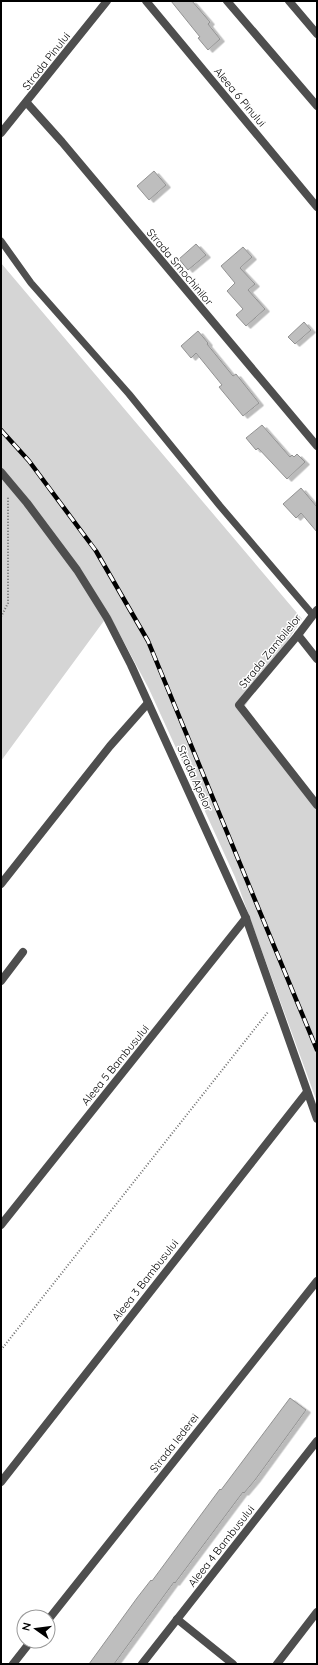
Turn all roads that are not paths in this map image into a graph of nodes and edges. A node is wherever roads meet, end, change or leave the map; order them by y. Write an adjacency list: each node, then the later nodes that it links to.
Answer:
1 (107, 1): 6 (street, Strada Pinului)
2 (146, 1): 9 (street, Aleea 6 Pinului)
3 (228, 1): 7 (street)
4 (289, 1): 5 (street)
5 (317, 34)
6 (27, 103): 8 (street, Strada Pinului); 11 (street, Strada Smochinilor)
7 (317, 106)
8 (1, 133)
9 (317, 207)
10 (1, 241): 13 (lane)
11 (317, 446)
12 (1, 472): 16 (street, Strada Apelor)
13 (315, 613): 14 (street, Strada Zambilelor)
14 (298, 635): 15 (street); 17 (street, Strada Zambilelor)
15 (317, 659)
16 (148, 704): 18 (street); 19 (street, Strada Apelor)
17 (317, 805)
18 (1, 884)
19 (246, 918): 22 (street, Strada Apelor); 24 (street, Aleea 5 Bambusului)
20 (23, 952): 21 (street)
21 (1, 981)
22 (307, 1092): 23 (street, Strada Apelor); 27 (street, Aleea 3 Bambusului)
23 (317, 1119)
24 (1, 1225)
25 (317, 1281): 28 (street, Strada Iederei)
26 (317, 1441): 30 (street, Aleea 4 Bambusului)
27 (1, 1482)
28 (56, 1610)
29 (317, 1612): 35 (street)
30 (177, 1618): 33 (street, Aleea 4 Bambusului); 34 (street)
31 (25, 1649): 32 (street)
32 (13, 1664)
33 (142, 1664)
34 (234, 1664)
35 (277, 1664)

